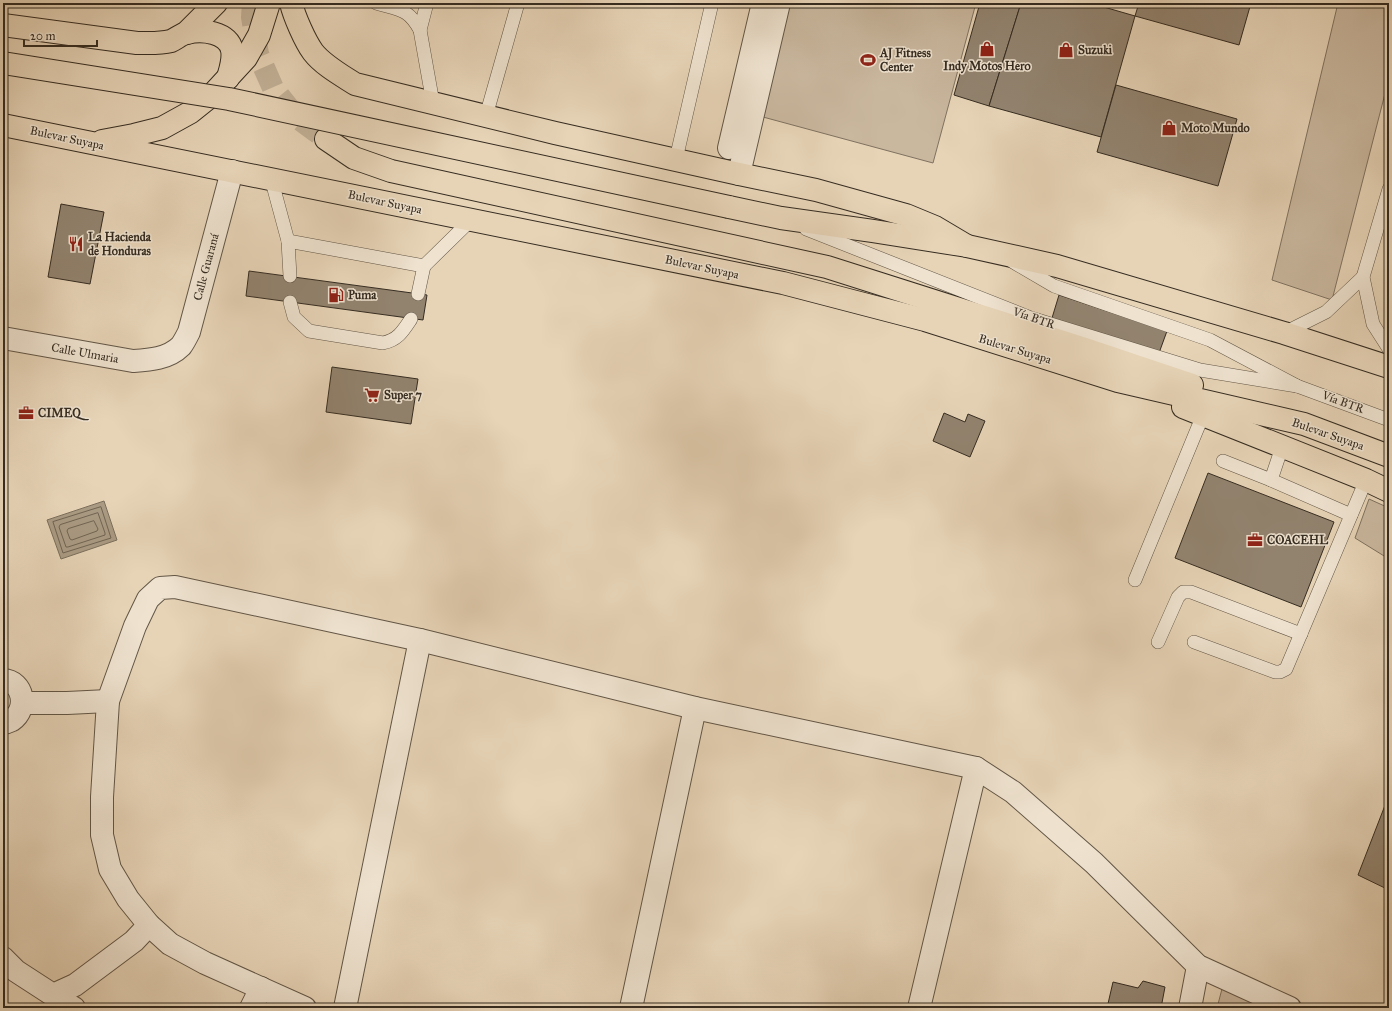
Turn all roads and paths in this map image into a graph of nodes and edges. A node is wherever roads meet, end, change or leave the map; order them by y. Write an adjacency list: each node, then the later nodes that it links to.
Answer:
1 (216, 3): 12 (main road)
2 (269, 3): 14 (main road)
3 (291, 3): 15 (main road)
4 (376, 3): 11 (lane)
5 (427, 3): 11 (lane)
6 (518, 3): 16 (lane)
7 (712, 3): 20 (lane)
8 (764, 3): 22 (street)
9 (780, 3): 22 (street)
10 (3, 24): 12 (main road)
11 (420, 30): 15 (lane)
12 (186, 33): 14 (main road)
13 (3, 63): 25 (main road, bridge)
14 (228, 78): 19 (main road)
15 (433, 103): 16 (main road)
16 (486, 116): 20 (main road)
17 (3, 125): 19 (main road, Bulevar Suyapa)
18 (326, 139): 45 (main road)
19 (89, 143): 21 (main road, Bulevar Suyapa)
20 (676, 159): 22 (main road)
21 (232, 171): 23 (main road, Bulevar Suyapa); 39 (street, Calle Guaraná)
22 (732, 173): 28 (main road)
23 (271, 178): 26 (main road, Bulevar Suyapa); 27 (lane)
24 (1389, 189): 32 (lane)
25 (781, 218): 28 (main road); 42 (lane, Vía BTR)
26 (472, 220): 30 (lane); 41 (main road, Bulevar Suyapa)
27 (288, 241): 30 (lane); 31 (lane)
28 (967, 246): 29 (main road)
29 (996, 252): 36 (main road); 42 (lane, Vía BTR)
30 (424, 266): 33 (lane)
31 (290, 276)
32 (1363, 278): 36 (lane); 38 (lane)
33 (418, 294)
34 (290, 302): 35 (lane)
35 (411, 319)
36 (1284, 334): 40 (main road)
37 (3, 338): 39 (street, Calle Ulmaria)
38 (1389, 349)
39 (168, 355)
40 (1389, 367)
41 (1118, 381): 43 (main road); 45 (main road, Bulevar Suyapa)
42 (1297, 386): 44 (lane, Vía BTR)
43 (1203, 415): 46 (main road); 53 (lane)
44 (1389, 420)
45 (1304, 424): 47 (main road, Bulevar Suyapa)
46 (1282, 447): 49 (lane); 50 (main road)
47 (1389, 456)
48 (1223, 461): 49 (lane)
49 (1271, 480): 52 (lane)
50 (1366, 480): 51 (main road); 52 (lane)
51 (1389, 491)
52 (1352, 515): 54 (lane)
53 (1135, 580)
54 (1301, 634): 56 (lane); 57 (lane)
55 (420, 640): 59 (street); 61 (street); 72 (street)
56 (1158, 642)
57 (1194, 642)
58 (3, 680): 60 (street)
59 (108, 701): 60 (street); 64 (street)
60 (23, 703): 62 (street)
61 (695, 708): 63 (street); 73 (street)
62 (3, 723)
63 (976, 768): 66 (street); 74 (street)
64 (149, 925): 67 (street); 68 (street)
65 (3, 958): 68 (street)
66 (1198, 966): 75 (street); 76 (street)
67 (260, 988): 70 (street); 71 (street)
68 (53, 995): 69 (street)
69 (74, 1008)
70 (251, 1008)
71 (305, 1008)
72 (345, 1008)
73 (631, 1008)
74 (919, 1008)
75 (1190, 1008)
76 (1290, 1008)

